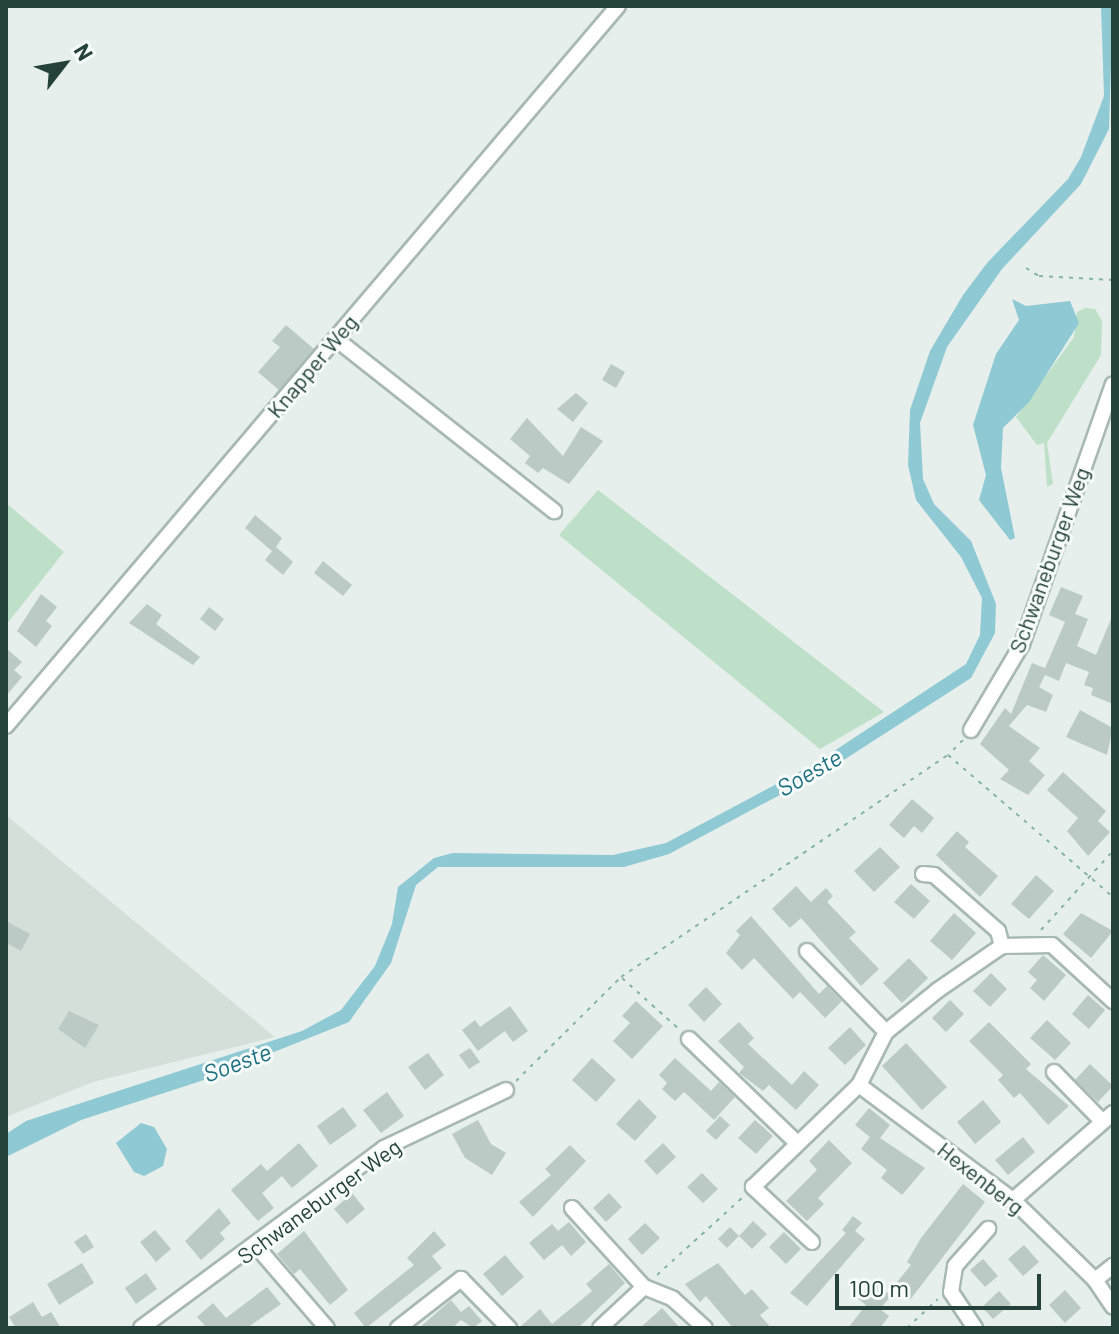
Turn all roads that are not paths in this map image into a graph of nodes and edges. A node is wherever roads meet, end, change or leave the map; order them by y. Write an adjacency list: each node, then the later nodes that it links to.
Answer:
1 (618, 6): 2 (street, Knapper Weg)
2 (336, 339): 4 (street); 5 (street, Knapper Weg)
3 (1113, 384): 6 (street, Schwaneburger Weg)
4 (554, 511)
5 (6, 726)
6 (971, 730)
7 (923, 874): 8 (street)
8 (1002, 946): 10 (street); 11 (street)
9 (807, 951): 11 (street)
10 (1113, 1001)
11 (886, 1032): 14 (street)
12 (689, 1039): 17 (street)
13 (1054, 1072): 16 (street)
14 (859, 1085): 17 (street); 18 (street, Hexenberg)
15 (506, 1090): 22 (street, Schwaneburger Weg)
16 (1108, 1117): 18 (street)
17 (797, 1143): 21 (street)
18 (1013, 1200): 24 (street, Hexenberg)
19 (572, 1208): 25 (street)
20 (988, 1229): 33 (street)
21 (812, 1242)
22 (257, 1247): 27 (street, Schwaneburger Weg); 28 (street)
23 (1113, 1266): 24 (street)
24 (1095, 1280): 26 (street, Hexenberg)
25 (644, 1287): 31 (street); 32 (street)
26 (1113, 1307)
27 (141, 1328)
28 (327, 1328)
29 (398, 1328): 30 (street)
30 (509, 1328)
31 (600, 1328)
32 (705, 1328)
33 (975, 1328)

